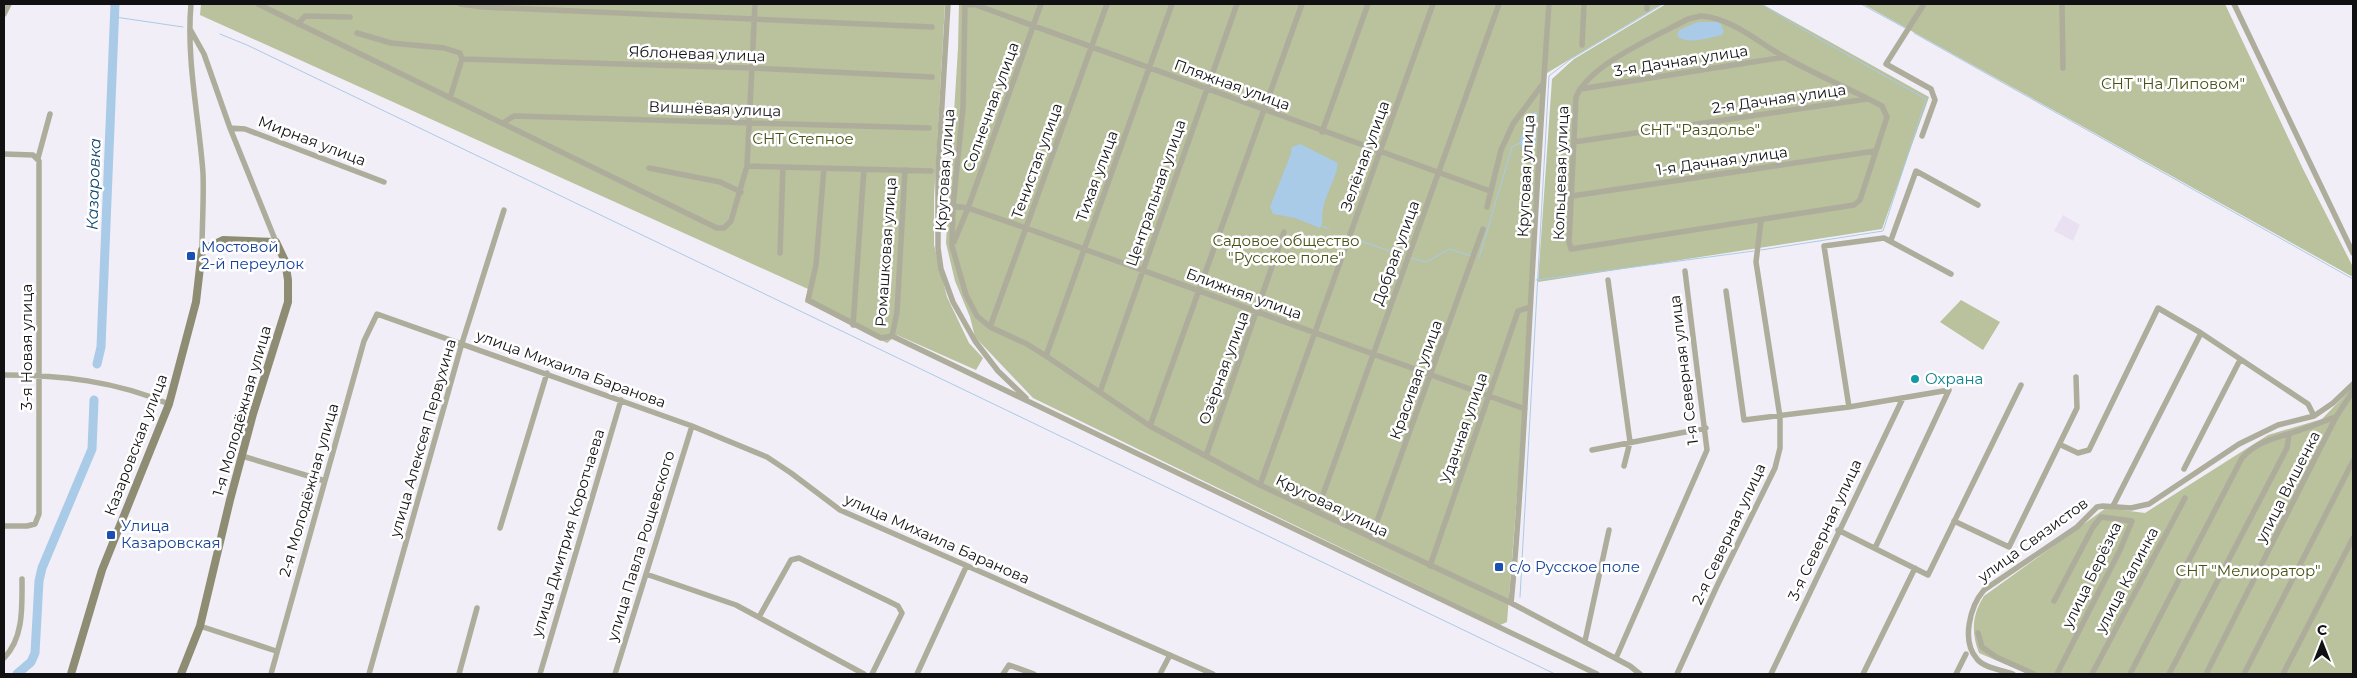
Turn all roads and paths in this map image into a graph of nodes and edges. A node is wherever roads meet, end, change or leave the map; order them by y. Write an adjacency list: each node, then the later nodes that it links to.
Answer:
1 (9, 4): 22 (street)
2 (191, 4): 26 (street)
3 (258, 4): 25 (street)
4 (460, 4): 24 (street)
5 (756, 4): 24 (street)
6 (948, 4): 114 (street)
7 (965, 4): 8 (street, Пляжная улица); 69 (street, Круговая улица)
8 (976, 4): 28 (street, Пляжная улица)
9 (1041, 4): 28 (street, Солнечная улица)
10 (1107, 4): 31 (street, Тенистая улица)
11 (1172, 4): 35 (street, Тихая улица)
12 (1237, 4): 39 (street, Центральная улица)
13 (1302, 4): 43 (street)
14 (1368, 4): 49 (street)
15 (1433, 4): 53 (street, Зелёная улица)
16 (1499, 4): 63 (street, Добрая улица)
17 (1548, 4): 38 (street, Круговая улица)
18 (1584, 4): 30 (street)
19 (1924, 4): 50 (street)
20 (2062, 4): 36 (street)
21 (2234, 4): 82 (street)
22 (4, 14)
23 (350, 18): 25 (street)
24 (755, 18): 27 (street); 34 (street)
25 (298, 24): 41 (street)
26 (189, 27): 47 (street); 80 (street)
27 (932, 27)
28 (1033, 27): 31 (street, Пляжная улица); 71 (street, Солнечная улица)
29 (357, 33): 33 (street, Яблоневая улица)
30 (1582, 45)
31 (1092, 46): 35 (street, Пляжная улица); 74 (street, Тенистая улица)
32 (1785, 57): 40 (street, 3-я Дачная улица); 40 (street, Кольцевая улица); 42 (street, Кольцевая улица)
33 (462, 59): 34 (street, Яблоневая улица); 41 (street)
34 (753, 68): 37 (street, Яблоневая улица); 45 (street)
35 (1149, 68): 39 (street, Пляжная улица); 81 (street, Тихая улица)
36 (2063, 68)
37 (932, 77)
38 (1542, 85): 65 (street); 90 (street, Круговая улица)
39 (1206, 89): 43 (street, Пляжная улица); 84 (street, Центральная улица)
40 (1580, 89): 51 (street, Кольцевая улица)
41 (450, 98): 46 (street)
42 (1868, 99): 51 (street, 2-я Дачная улица); 52 (street, Кольцевая улица)
43 (1263, 110): 49 (street, Пляжная улица); 88 (street)
44 (50, 114): 55 (street, 3-я Новая улица)
45 (750, 122): 46 (street, Вишнёвая улица); 48 (street, Вишнёвая улица); 56 (street)
46 (503, 123): 66 (street)
47 (230, 128): 64 (street, Мирная улица); 78 (street)
48 (930, 128)
49 (1322, 132): 53 (street, Пляжная улица)
50 (1922, 136)
51 (1574, 142): 67 (street, Кольцевая улица)
52 (1875, 151): 67 (street, 1-я Дачная улица); 73 (street, Кольцевая улица)
53 (1380, 152): 63 (street, Пляжная улица); 95 (street, Зелёная улица)
54 (4, 154): 55 (street)
55 (38, 160): 105 (street, 3-я Новая улица)
56 (747, 166): 57 (street); 66 (street)
57 (783, 167): 59 (street); 83 (street)
58 (648, 168): 66 (street)
59 (824, 168): 60 (street); 93 (street)
60 (864, 169): 61 (street); 93 (street)
61 (905, 170): 62 (street); 97 (street, Ромашковая улица)
62 (931, 171)
63 (1439, 172): 65 (street, Пляжная улица); 99 (street, Добрая улица)
64 (384, 182)
65 (1490, 191): 70 (street)
66 (741, 192)
67 (1572, 196): 73 (street, Кольцевая улица)
68 (1978, 205): 77 (street)
69 (953, 206): 71 (street, Ближняя улица); 79 (street, Круговая улица)
70 (1487, 207)
71 (968, 208): 74 (street, Ближняя улица); 79 (street, Солнечная улица)
72 (504, 210): 98 (street, улица Алексея Первухина)
73 (1761, 220): 118 (street, 2-я Северная улица)
74 (1026, 228): 81 (street, Ближняя улица); 94 (street, Тенистая улица)
75 (1483, 229): 103 (street, Красивая улица)
76 (1284, 232): 91 (street, Озёрная улица)
77 (1891, 240): 86 (street); 116 (street)
78 (276, 242): 80 (street); 128 (street, 1-я Молодёжная улица)
79 (952, 246): 94 (street, Круговая улица)
80 (202, 250): 115 (street, Казаровская улица)
81 (1083, 250): 84 (street, Ближняя улица); 100 (street, Тихая улица)
82 (2353, 253)
83 (780, 254)
84 (1142, 271): 88 (street, Ближняя улица); 110 (street, Центральная улица)
85 (1685, 271): 123 (street, 1-я Северная улица)
86 (1951, 274)
87 (1608, 280): 125 (street)
88 (1198, 290): 91 (street, Ближняя улица); 122 (street)
89 (1726, 290): 118 (street)
90 (1530, 306): 111 (street, Удачная улица); 117 (street, Круговая улица)
91 (1258, 312): 95 (street, Ближняя улица); 129 (street, Озёрная улица)
92 (377, 314): 98 (street, улица Михаила Баранова); 133 (street, 2-я Молодёжная улица)
93 (852, 325): 97 (street)
94 (990, 327): 100 (street, Круговая улица)
95 (1315, 333): 99 (street, Ближняя улица); 134 (street, Зелёная улица)
96 (2201, 333): 101 (street); 126 (street); 136 (street)
97 (892, 336): 114 (street)
98 (462, 343): 102 (street, улица Михаила Баранова); 166 (street, улица Алексея Первухина)
99 (1372, 355): 103 (street, Ближняя улица); 137 (street, Добрая улица)
100 (1046, 356): 110 (street, Круговая улица)
101 (2240, 360): 119 (street); 132 (street)
102 (547, 373): 113 (street, улица Михаила Баранова); 140 (street)
103 (1431, 374): 111 (street, Ближняя улица); 143 (street, Красивая улица)
104 (4, 375): 105 (street)
105 (39, 375): 115 (street); 139 (street, 3-я Новая улица)
106 (2076, 377): 126 (street)
107 (2353, 384): 119 (street, улица Связистов)
108 (2021, 385): 138 (street)
109 (2353, 391): 120 (street, улица Вишенка)
110 (1100, 392): 122 (street, Круговая улица)
111 (1488, 395): 117 (street, Ближняя улица); 146 (street, Удачная улица)
112 (1903, 398): 116 (street); 142 (street, 3-я Северная улица); 145 (street)
113 (621, 400): 121 (street, улица Михаила Баранова); 168 (street, улица Дмитрия Коротчаева)
114 (1027, 400): 177 (street)
115 (169, 404): 163 (street, Казаровская улица)
116 (1849, 407): 118 (street)
117 (1525, 409): 152 (street, Круговая улица)
118 (1780, 416): 179 (street, 2-я Северная улица)
119 (2314, 416): 136 (street, улица Связистов)
120 (2336, 417): 124 (street); 189 (street, улица Вишенка)
121 (692, 426): 147 (street, улица Михаила Баранова); 149 (street, улица Павла Рощевского)
122 (1150, 426): 129 (street, Круговая улица)
123 (1706, 428): 125 (street); 162 (street, 1-я Северная улица)
124 (2289, 434): 187 (street); 188 (street)
125 (1630, 442): 127 (street); 131 (street)
126 (2061, 445): 138 (street)
127 (1592, 450)
128 (242, 456): 133 (street); 155 (street, 1-я Молодёжная улица)
129 (1206, 456): 134 (street, Круговая улица)
130 (2353, 461): 190 (street)
131 (1624, 466)
132 (2184, 469)
133 (325, 481): 158 (street, 2-я Молодёжная улица)
134 (1260, 485): 137 (street, Круговая улица)
135 (2184, 498): 186 (street, улица Калинка)
136 (2114, 506): 183 (street, улица Связистов)
137 (1317, 511): 143 (street, Круговая улица)
138 (1954, 521): 148 (street)
139 (4, 526)
140 (500, 528)
141 (1610, 530): 157 (street)
142 (1838, 530): 145 (street); 180 (street, 3-я Северная улица)
143 (1371, 538): 146 (street, Круговая улица)
144 (2353, 538): 191 (street)
145 (1875, 548): 148 (street)
146 (1430, 566): 152 (street, Круговая улица)
147 (966, 567): 160 (street, улица Михаила Баранова); 172 (street)
148 (1915, 568): 181 (street)
149 (646, 574): 154 (street); 169 (street, улица Павла Рощевского)
150 (22, 579): 161 (street)
151 (2054, 601): 185 (street, улица Берёзка)
152 (1511, 603): 157 (street)
153 (477, 608): 167 (street)
154 (759, 617): 170 (street); 171 (street)
155 (200, 626): 158 (street); 164 (street, 1-я Молодёжная улица)
156 (1978, 633): 184 (street)
157 (1585, 641): 162 (street)
158 (276, 651): 165 (street, 2-я Молодёжная улица)
159 (1966, 654): 182 (street)
160 (1170, 655): 175 (street); 176 (street, улица Михаила Баранова)
161 (4, 658)
162 (1616, 658): 178 (street)
163 (71, 674)
164 (181, 674)
165 (271, 674)
166 (369, 674)
167 (460, 674)
168 (540, 674)
169 (615, 674)
170 (864, 674)
171 (872, 674)
172 (917, 674)
173 (1003, 674): 174 (street)
174 (1034, 674)
175 (1160, 674)
176 (1213, 674)
177 (1597, 674)
178 (1640, 674)
179 (1677, 674)
180 (1771, 674)
181 (1863, 674)
182 (1956, 674)
183 (2013, 674)
184 (2034, 674)
185 (2057, 674)
186 (2092, 674)
187 (2130, 674)
188 (2169, 674)
189 (2206, 674)
190 (2244, 674)
191 (2283, 674)

